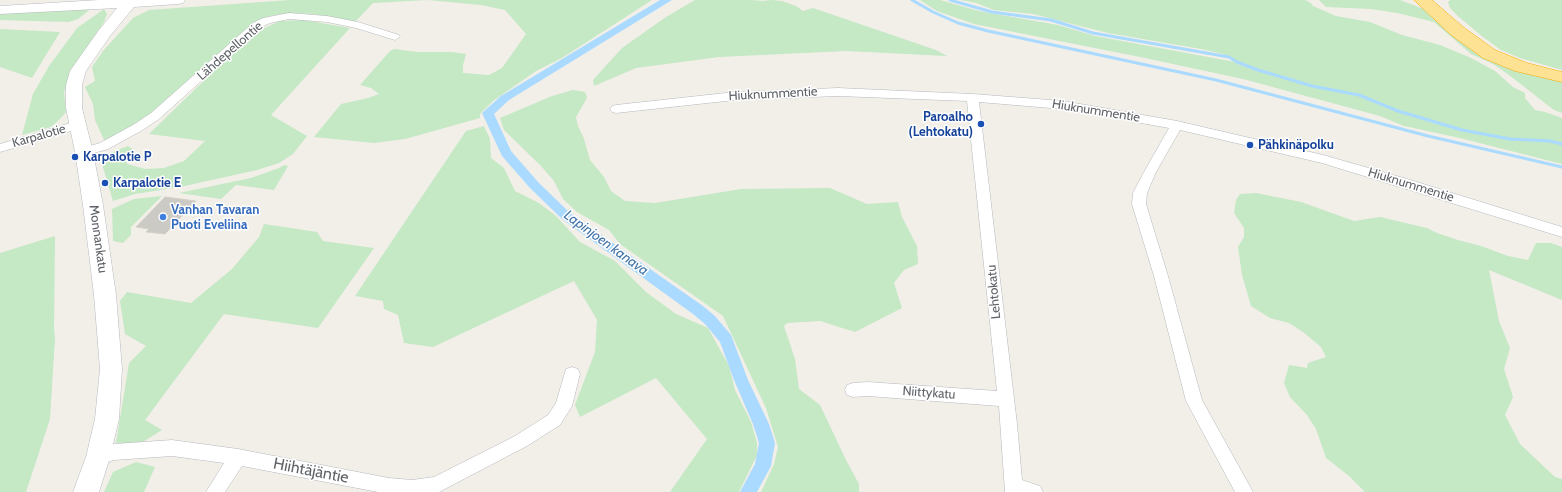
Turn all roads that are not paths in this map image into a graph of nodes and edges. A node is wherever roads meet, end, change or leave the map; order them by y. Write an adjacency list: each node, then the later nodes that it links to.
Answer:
1 (178, 0): 3 (main road)
2 (1429, 2): 6 (highway); 7 (highway)
3 (129, 3): 4 (main road); 10 (main road, Monnankatu)
4 (0, 10)
5 (395, 37): 13 (street, Lähdepellontie)
6 (1562, 72)
7 (1562, 77)
8 (973, 98): 9 (street, Hiuknummentie); 11 (street, Hiuknummentie); 17 (street, Lehtokatu)
9 (616, 109)
10 (77, 125): 12 (street, Karpalotie); 13 (main road, Monnankatu)
11 (1176, 125): 14 (street, Hiuknummentie); 24 (street)
12 (0, 148)
13 (84, 152): 18 (main road, Monnankatu)
14 (1562, 232)
15 (572, 374): 19 (street, Hiihtäjäntie)
16 (854, 390): 17 (street, Niittykatu)
17 (1005, 399): 20 (street, Lehtokatu)
18 (98, 457): 19 (street, Hiihtäjäntie); 21 (main road, Monnankatu)
19 (238, 457): 22 (street)
20 (1013, 489): 23 (street, Lehtokatu)
21 (86, 492)
22 (215, 492)
23 (1034, 492)
24 (1244, 492)

